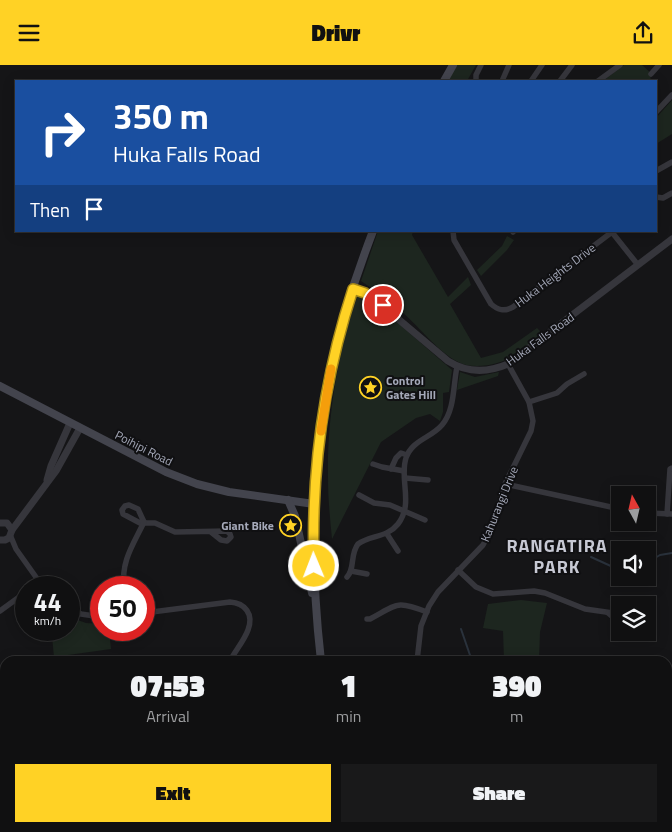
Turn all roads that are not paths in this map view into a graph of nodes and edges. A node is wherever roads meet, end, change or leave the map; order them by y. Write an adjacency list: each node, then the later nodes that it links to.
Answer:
1 (453, 65): 9 (main road)
2 (481, 65): 10 (street)
3 (509, 65): 11 (street)
4 (542, 65): 12 (street)
5 (572, 65): 13 (street)
6 (620, 65): 14 (street)
7 (659, 65): 8 (street)
8 (651, 74)
9 (445, 80)
10 (476, 80)
11 (502, 80)
12 (532, 80)
13 (561, 80)
14 (599, 80)
15 (672, 95): 16 (street)
16 (657, 111)
17 (672, 162): 18 (street)
18 (657, 170)
19 (672, 193): 20 (street)
20 (657, 197)
21 (373, 232): 27 (main road)
22 (453, 232): 23 (street, Huka Heights Drive)
23 (611, 232)
24 (613, 232): 26 (street, Huka Heights Drive)
25 (672, 239): 26 (street, Huka Falls Road)
26 (638, 265): 28 (street, Huka Falls Road)
27 (353, 289): 29 (street, Huka Falls Road); 46 (main road)
28 (508, 364): 29 (street, Huka Falls Road); 32 (street, Kahurangi Drive)
29 (457, 367): 35 (street)
30 (584, 374): 32 (street)
31 (0, 387): 33 (main road, Poihipi Road)
32 (529, 402): 43 (street, Kahurangi Drive)
33 (70, 423): 34 (main road, Poihipi Road); 42 (street)
34 (80, 428): 42 (street); 45 (main road, Poihipi Road)
35 (406, 455): 38 (street); 39 (street)
36 (373, 463): 38 (street)
37 (672, 468): 50 (street)
38 (391, 469): 39 (street)
39 (404, 471): 40 (street)
40 (405, 478): 41 (street); 48 (street)
41 (428, 480)
42 (46, 483): 51 (street)
43 (505, 484): 47 (street); 58 (street, Kahurangi Drive)
44 (359, 495): 48 (street)
45 (288, 501): 46 (main road, Poihipi Road); 67 (main road)
46 (314, 504): 67 (main road)
47 (611, 507)
48 (404, 511): 52 (street); 55 (street)
49 (656, 513): 50 (street)
50 (669, 514)
51 (22, 516): 53 (street); 56 (street)
52 (425, 520)
53 (2, 522): 56 (street)
54 (212, 532): 62 (street)
55 (387, 534): 57 (street); 59 (street)
56 (7, 537): 61 (street)
57 (398, 551)
58 (458, 570): 68 (street, Kahurangi Drive); 69 (street)
59 (351, 571): 60 (street); 63 (street)
60 (367, 574)
61 (35, 576)
62 (124, 576)
63 (346, 577)
64 (15, 601): 65 (street)
65 (0, 611)
66 (155, 612): 73 (street)
67 (316, 612): 74 (main road)
68 (427, 613): 72 (street); 75 (street, Kahurangi Drive)
69 (608, 613): 70 (street); 71 (street)
70 (611, 613)
71 (611, 616)
72 (367, 619)
73 (233, 656)
74 (320, 656)
75 (418, 656)

